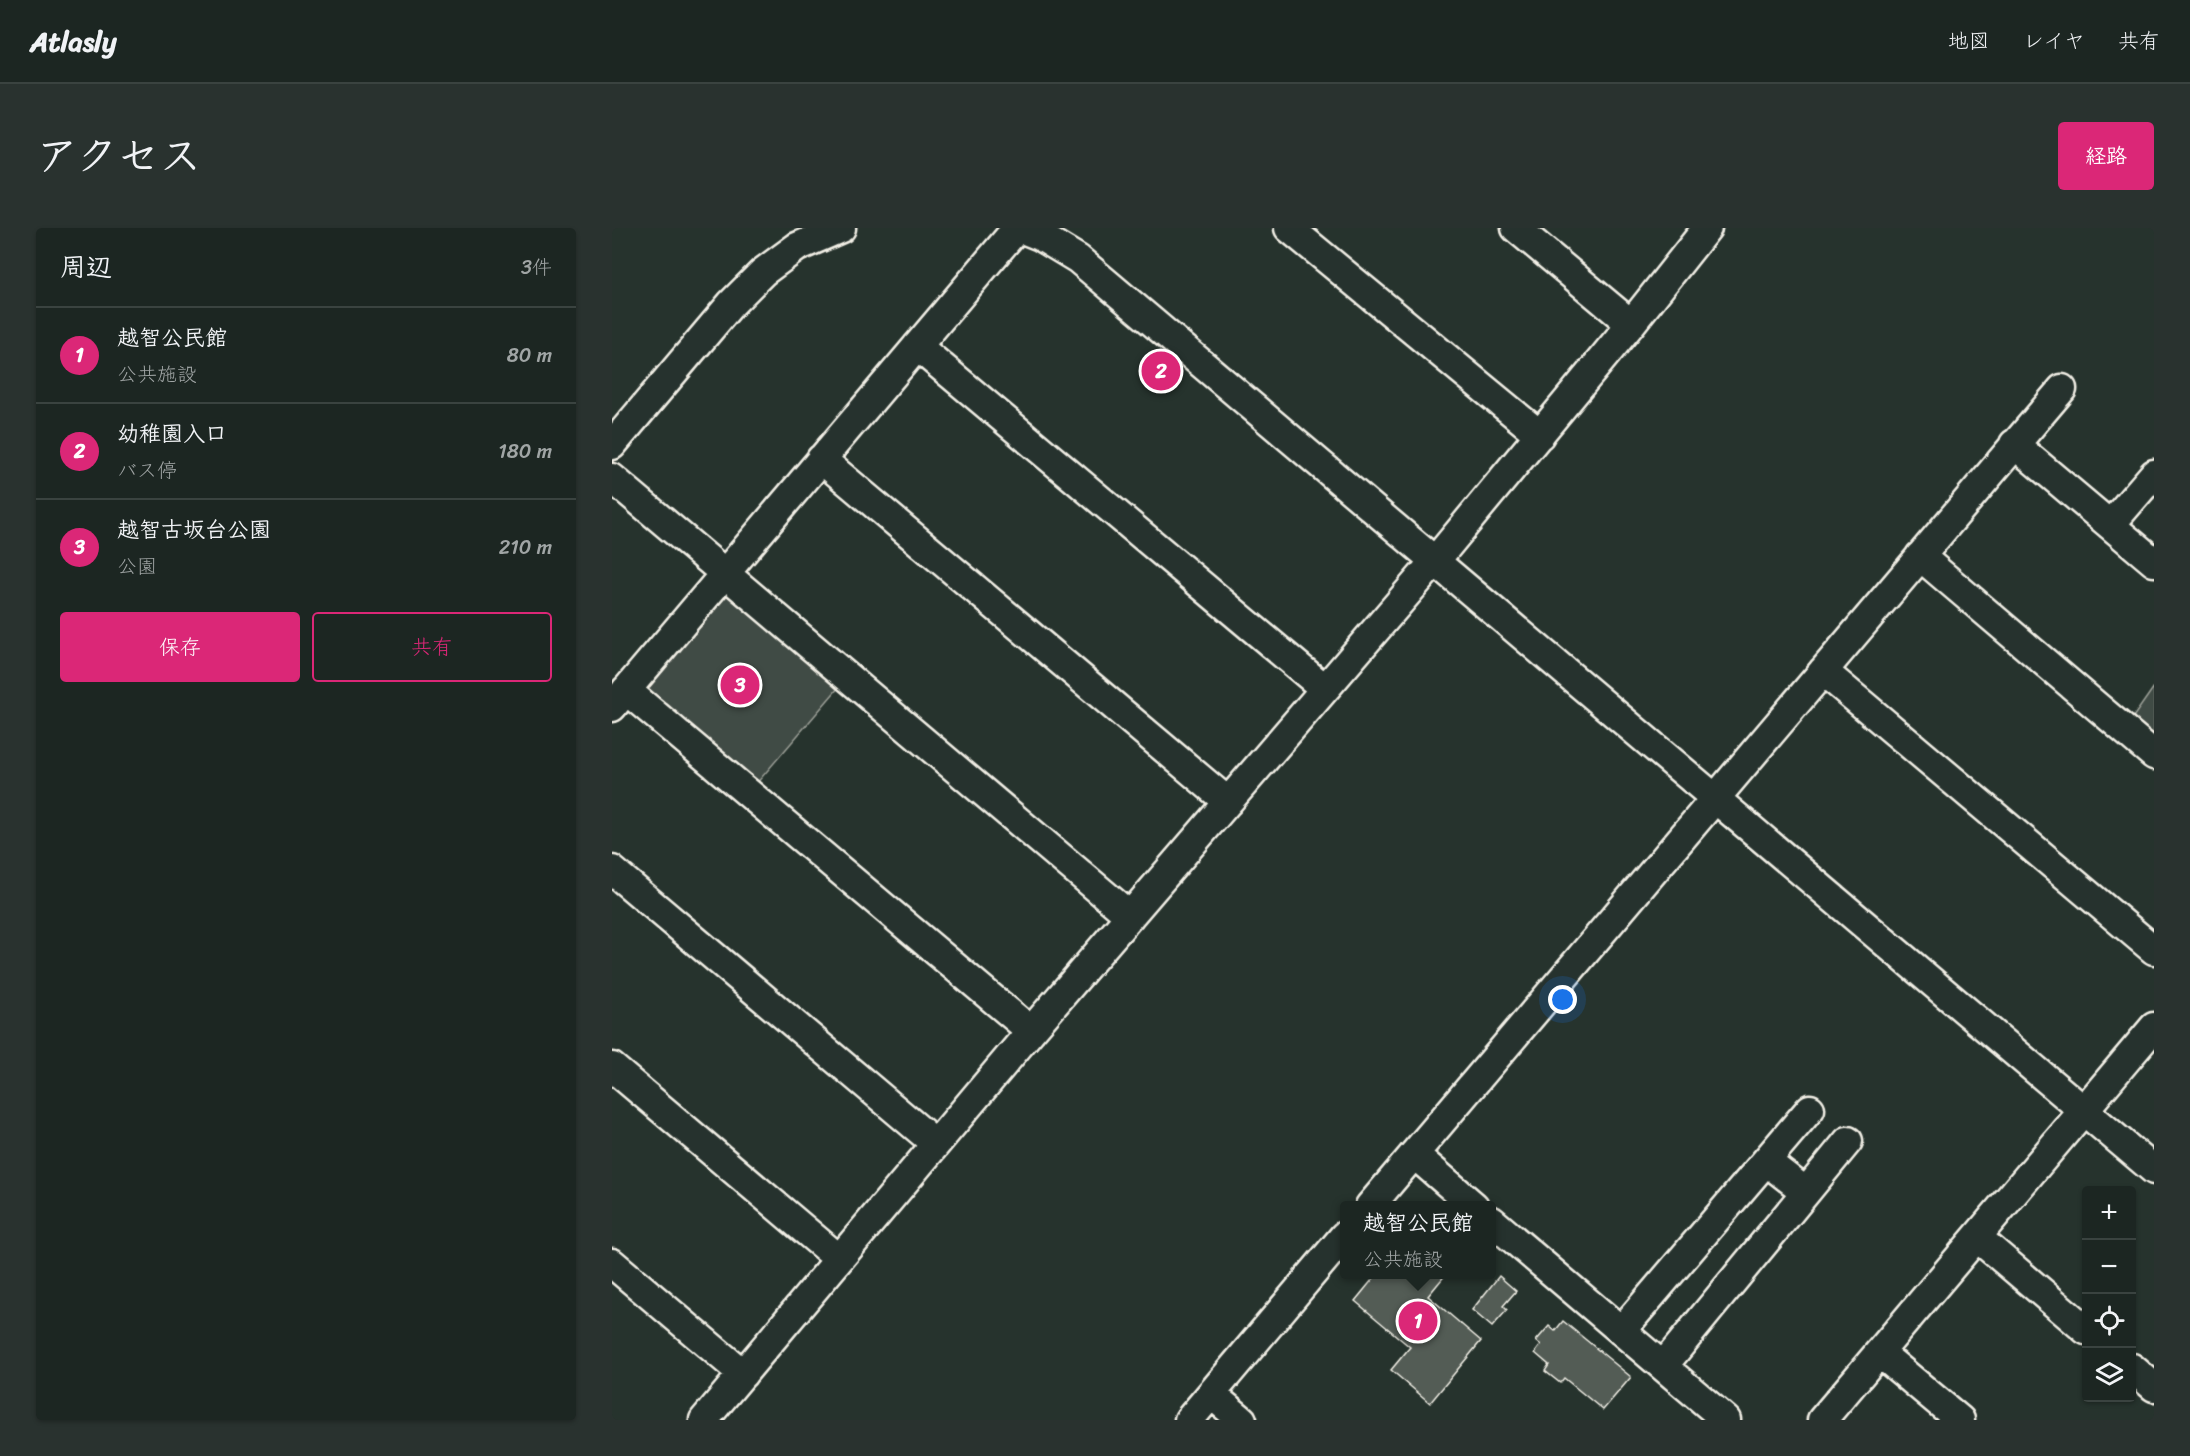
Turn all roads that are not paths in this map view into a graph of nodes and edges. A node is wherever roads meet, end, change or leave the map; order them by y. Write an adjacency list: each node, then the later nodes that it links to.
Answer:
1 (841, 228): 11 (street)
2 (1019, 228): 7 (street); 17 (street)
3 (1289, 228): 9 (street)
4 (1516, 228): 6 (street)
5 (1707, 228): 6 (street)
6 (1630, 324): 9 (street)
7 (917, 346): 12 (street); 21 (street)
8 (2062, 389): 10 (street)
9 (1540, 435): 17 (street)
10 (2014, 444): 15 (street); 16 (street)
11 (612, 445)
12 (821, 459): 19 (street); 25 (street)
13 (2154, 474): 15 (street)
14 (612, 478): 19 (street)
15 (2110, 525): 18 (street)
16 (1920, 556): 20 (street); 23 (street)
17 (1435, 561): 21 (street); 24 (street)
18 (2154, 562)
19 (725, 574): 22 (street); 27 (street)
20 (1823, 670): 24 (street); 28 (street)
21 (1325, 689): 25 (street)
22 (619, 698): 30 (street)
23 (2154, 755)
24 (1715, 798): 33 (street); 36 (street)
25 (1228, 802): 27 (street)
26 (612, 870): 35 (street)
27 (1130, 916): 30 (street)
28 (2154, 950)
29 (2154, 1027): 33 (street)
30 (1031, 1031): 35 (street)
31 (612, 1067): 45 (street)
32 (1810, 1109): 37 (street)
33 (2084, 1110): 38 (street); 43 (street)
34 (1848, 1141): 39 (street)
35 (936, 1144): 45 (street)
36 (1414, 1154): 40 (street); 41 (street)
37 (1766, 1161): 39 (street); 48 (street)
38 (2154, 1170)
39 (1806, 1192): 50 (street)
40 (1374, 1201)
41 (1468, 1201)
42 (1496, 1225): 48 (street)
43 (1978, 1238): 47 (street); 49 (street)
44 (1340, 1241): 54 (street)
45 (839, 1259): 52 (street)
46 (612, 1263): 52 (street)
47 (2082, 1327)
48 (1621, 1331): 50 (street)
49 (1880, 1353): 59 (street); 60 (street)
50 (1663, 1366): 58 (street)
51 (2136, 1371): 53 (street)
52 (743, 1374): 55 (street)
53 (2154, 1387)
54 (1211, 1394): 56 (street); 57 (street)
55 (704, 1420)
56 (1189, 1420)
57 (1242, 1420)
58 (1726, 1420)
59 (1822, 1420)
60 (1960, 1420)

